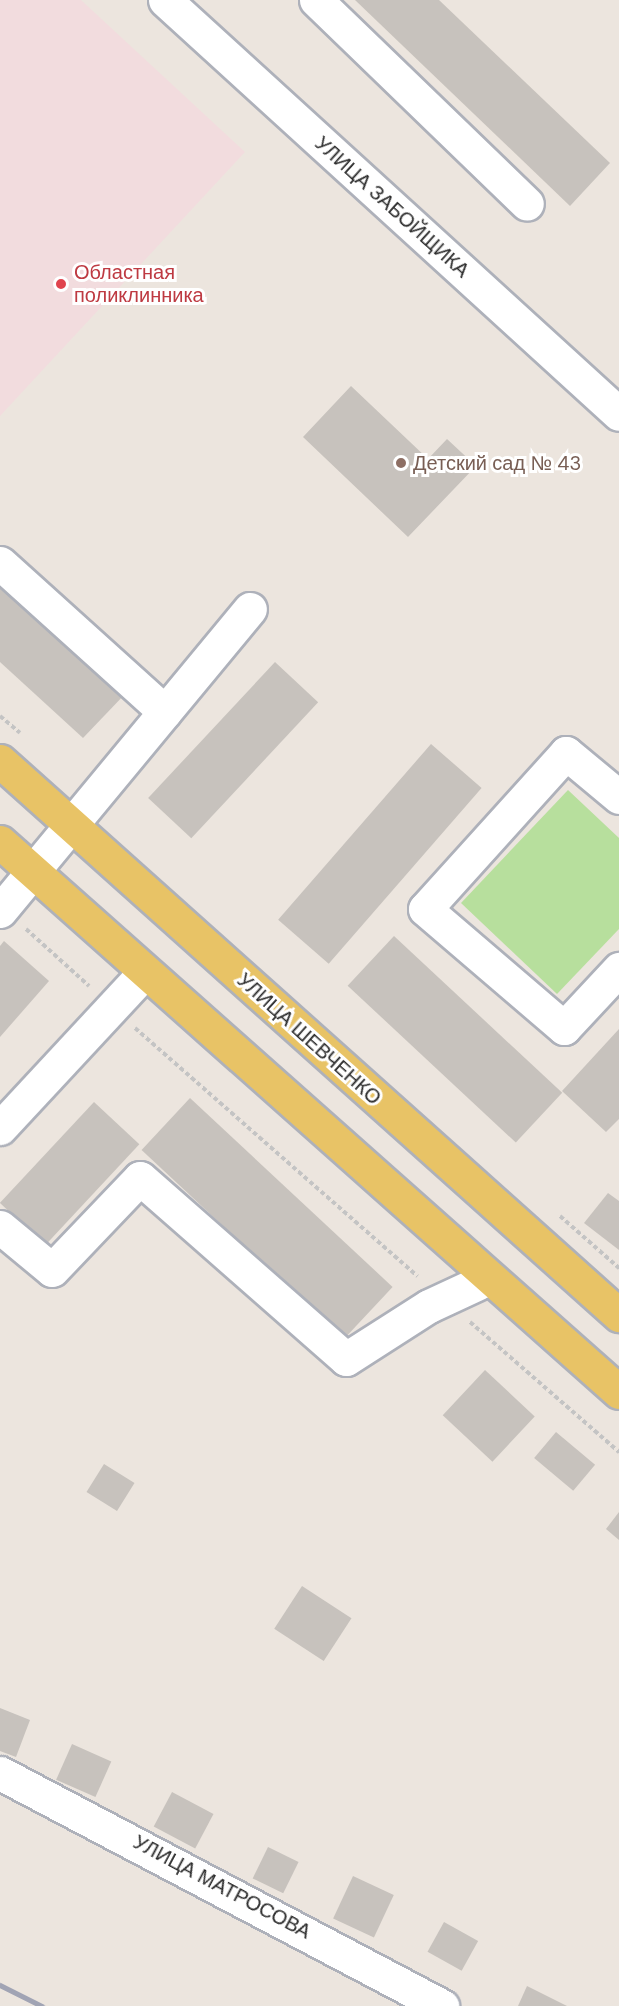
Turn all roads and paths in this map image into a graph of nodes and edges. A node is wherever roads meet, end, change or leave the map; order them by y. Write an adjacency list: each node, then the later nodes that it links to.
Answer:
1 (165, 0): 4 (street, УЛИЦА ЗАБОЙЩИКА)
2 (316, 0): 3 (street)
3 (527, 204)
4 (619, 414)
5 (0, 563): 7 (street)
6 (250, 609): 7 (street)
7 (165, 712): 10 (street)
8 (0, 761): 10 (main road, УЛИЦА ШЕВЧЕНКО)
9 (619, 797): 14 (street)
10 (70, 827): 12 (street); 21 (main road, УЛИЦА ШЕВЧЕНКО)
11 (0, 842): 12 (main road)
12 (35, 874): 13 (street); 15 (main road)
13 (2, 910): 16 (path)
14 (619, 969)
15 (143, 974): 16 (street); 19 (main road)
16 (112, 1007): 17 (street); 20 (path)
17 (0, 1128)
18 (0, 1227): 20 (street)
19 (489, 1278): 20 (street); 22 (main road)
20 (443, 1299): 23 (path)
21 (619, 1315)
22 (619, 1392)
23 (619, 1452)
24 (0, 1773): 25 (street, УЛИЦА МАТРОСОВА)
25 (442, 2006)

